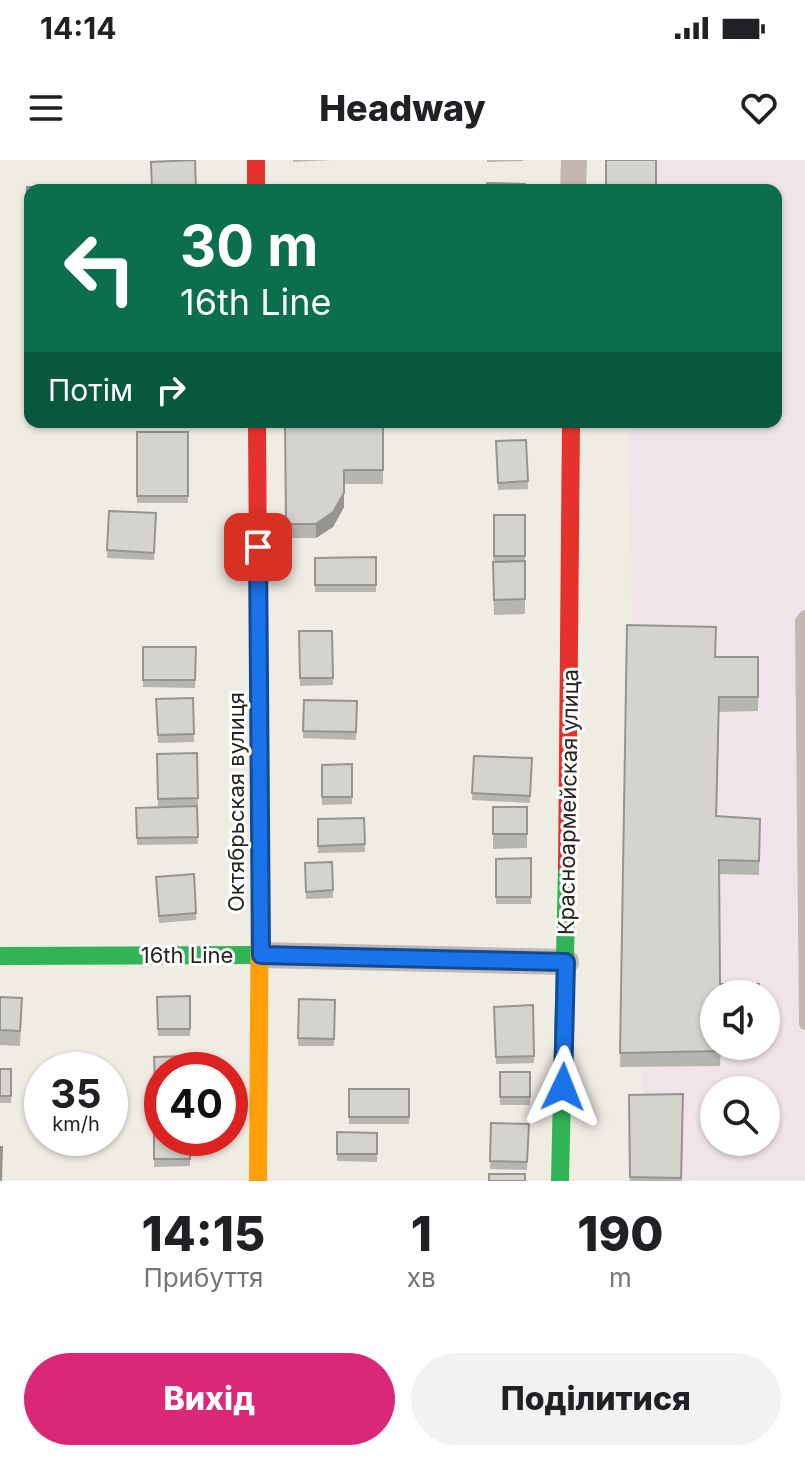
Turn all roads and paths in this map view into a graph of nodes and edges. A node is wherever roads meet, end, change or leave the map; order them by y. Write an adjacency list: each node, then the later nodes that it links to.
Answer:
1 (256, 160): 3 (street)
2 (574, 160): 4 (street)
3 (256, 184)
4 (573, 184)
5 (257, 428): 8 (street, Октябрьская вулиця)
6 (571, 428): 10 (street, Красноармейская улица)
7 (805, 616): 11 (lane)
8 (261, 955): 9 (street, 16th Line); 10 (street, 16th Line); 12 (street, Октябрьская вулиця)
9 (0, 956)
10 (566, 962): 13 (street, Красноармейская улица)
11 (805, 1024)
12 (258, 1181)
13 (560, 1181)

